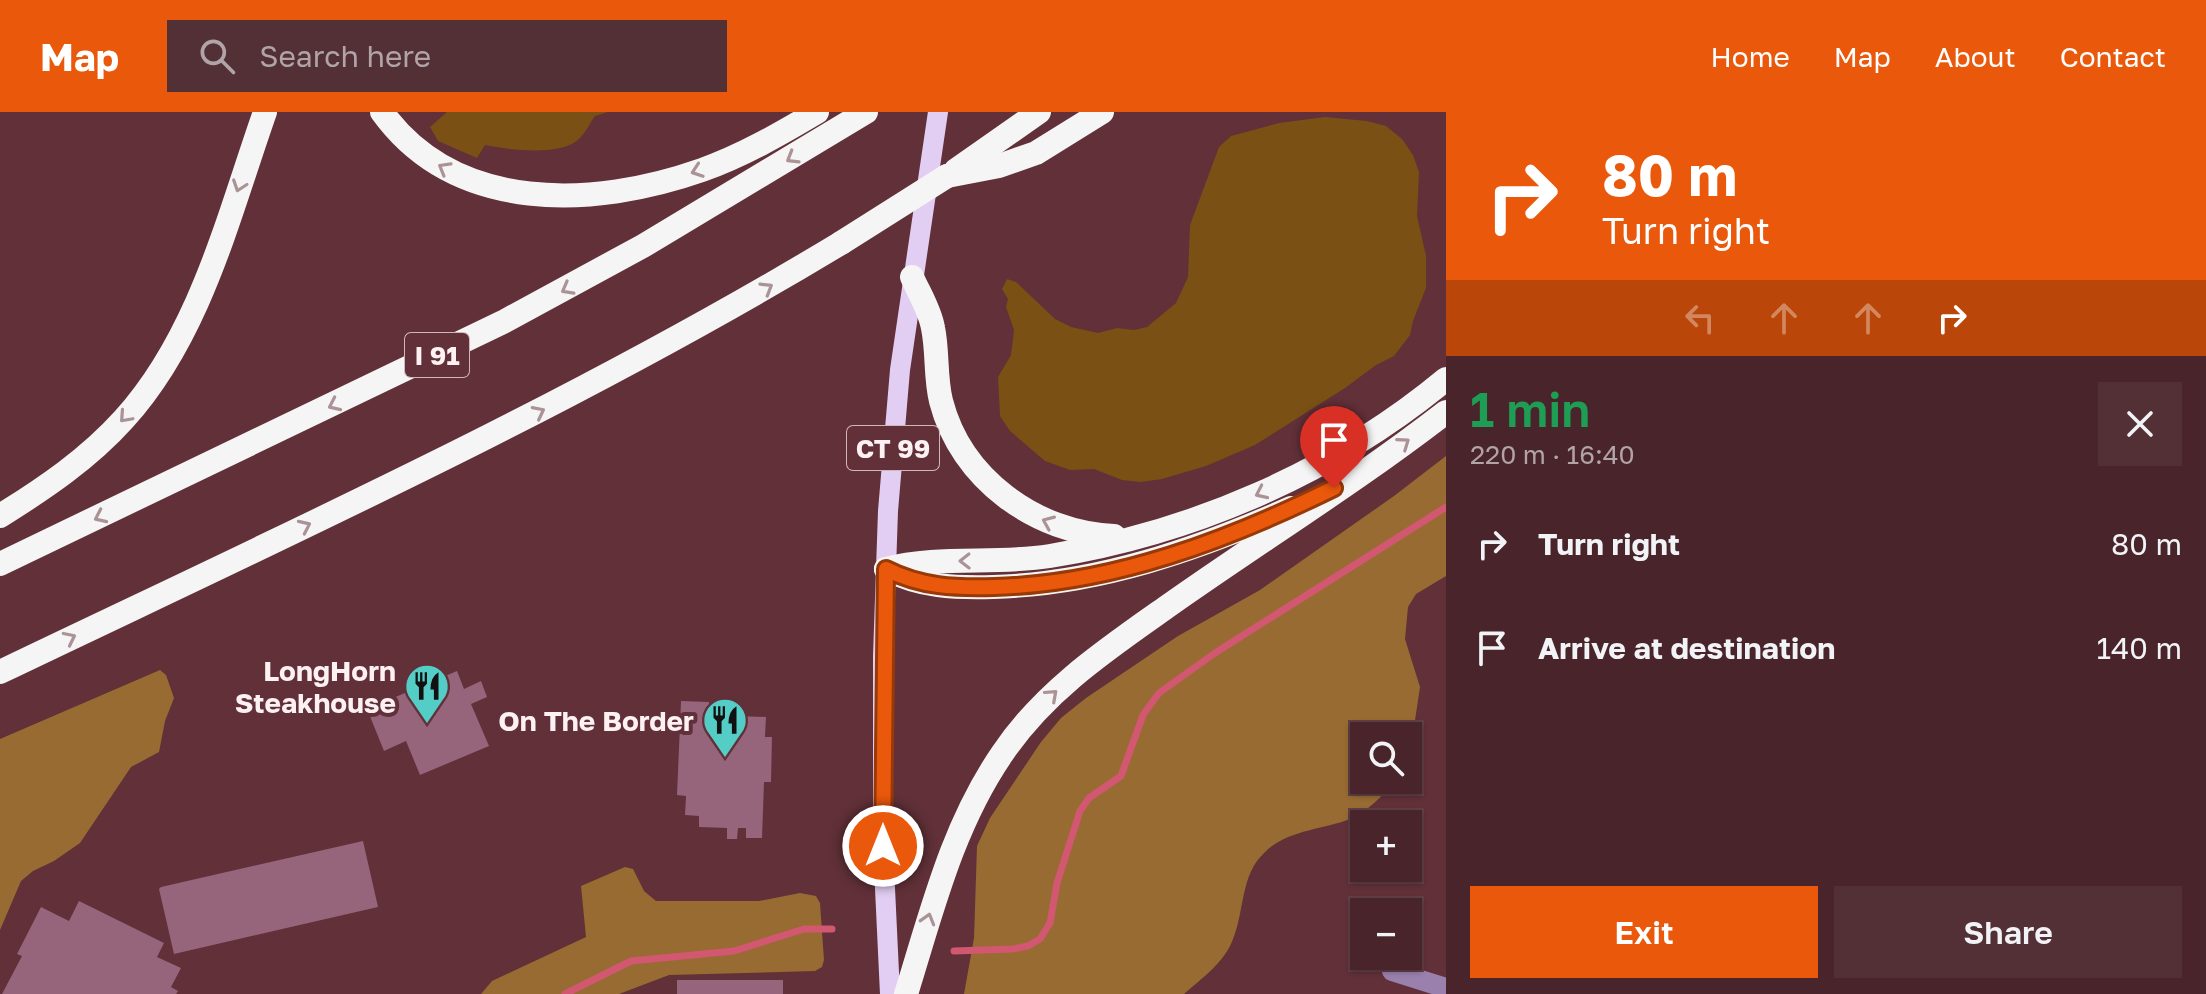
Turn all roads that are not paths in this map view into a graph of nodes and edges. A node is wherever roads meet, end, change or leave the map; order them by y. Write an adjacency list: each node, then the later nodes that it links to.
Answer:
1 (265, 112): 13 (highway, one-way to 13)
2 (382, 112): 3 (highway, one-way to 2)
3 (817, 112)
4 (938, 112): 9 (main road, CT 99)
5 (1102, 112): 8 (highway)
6 (862, 115): 15 (highway, I 91, one-way to 15)
7 (1029, 119): 8 (highway)
8 (947, 176): 17 (highway, one-way to 8, bridge)
9 (912, 277): 14 (highway, one-way to 9); 16 (main road, CT 99)
10 (1446, 379): 14 (highway, one-way to 14)
11 (1446, 412): 12 (highway, one-way to 11)
12 (1361, 472): 16 (highway); 21 (highway, one-way to 12)
13 (0, 516)
14 (1152, 533): 16 (highway, one-way to 16)
15 (0, 564)
16 (886, 569): 20 (main road, CT 99)
17 (0, 672)
18 (1392, 971): 19 (street)
19 (1446, 988)
20 (890, 994)
21 (906, 994)

